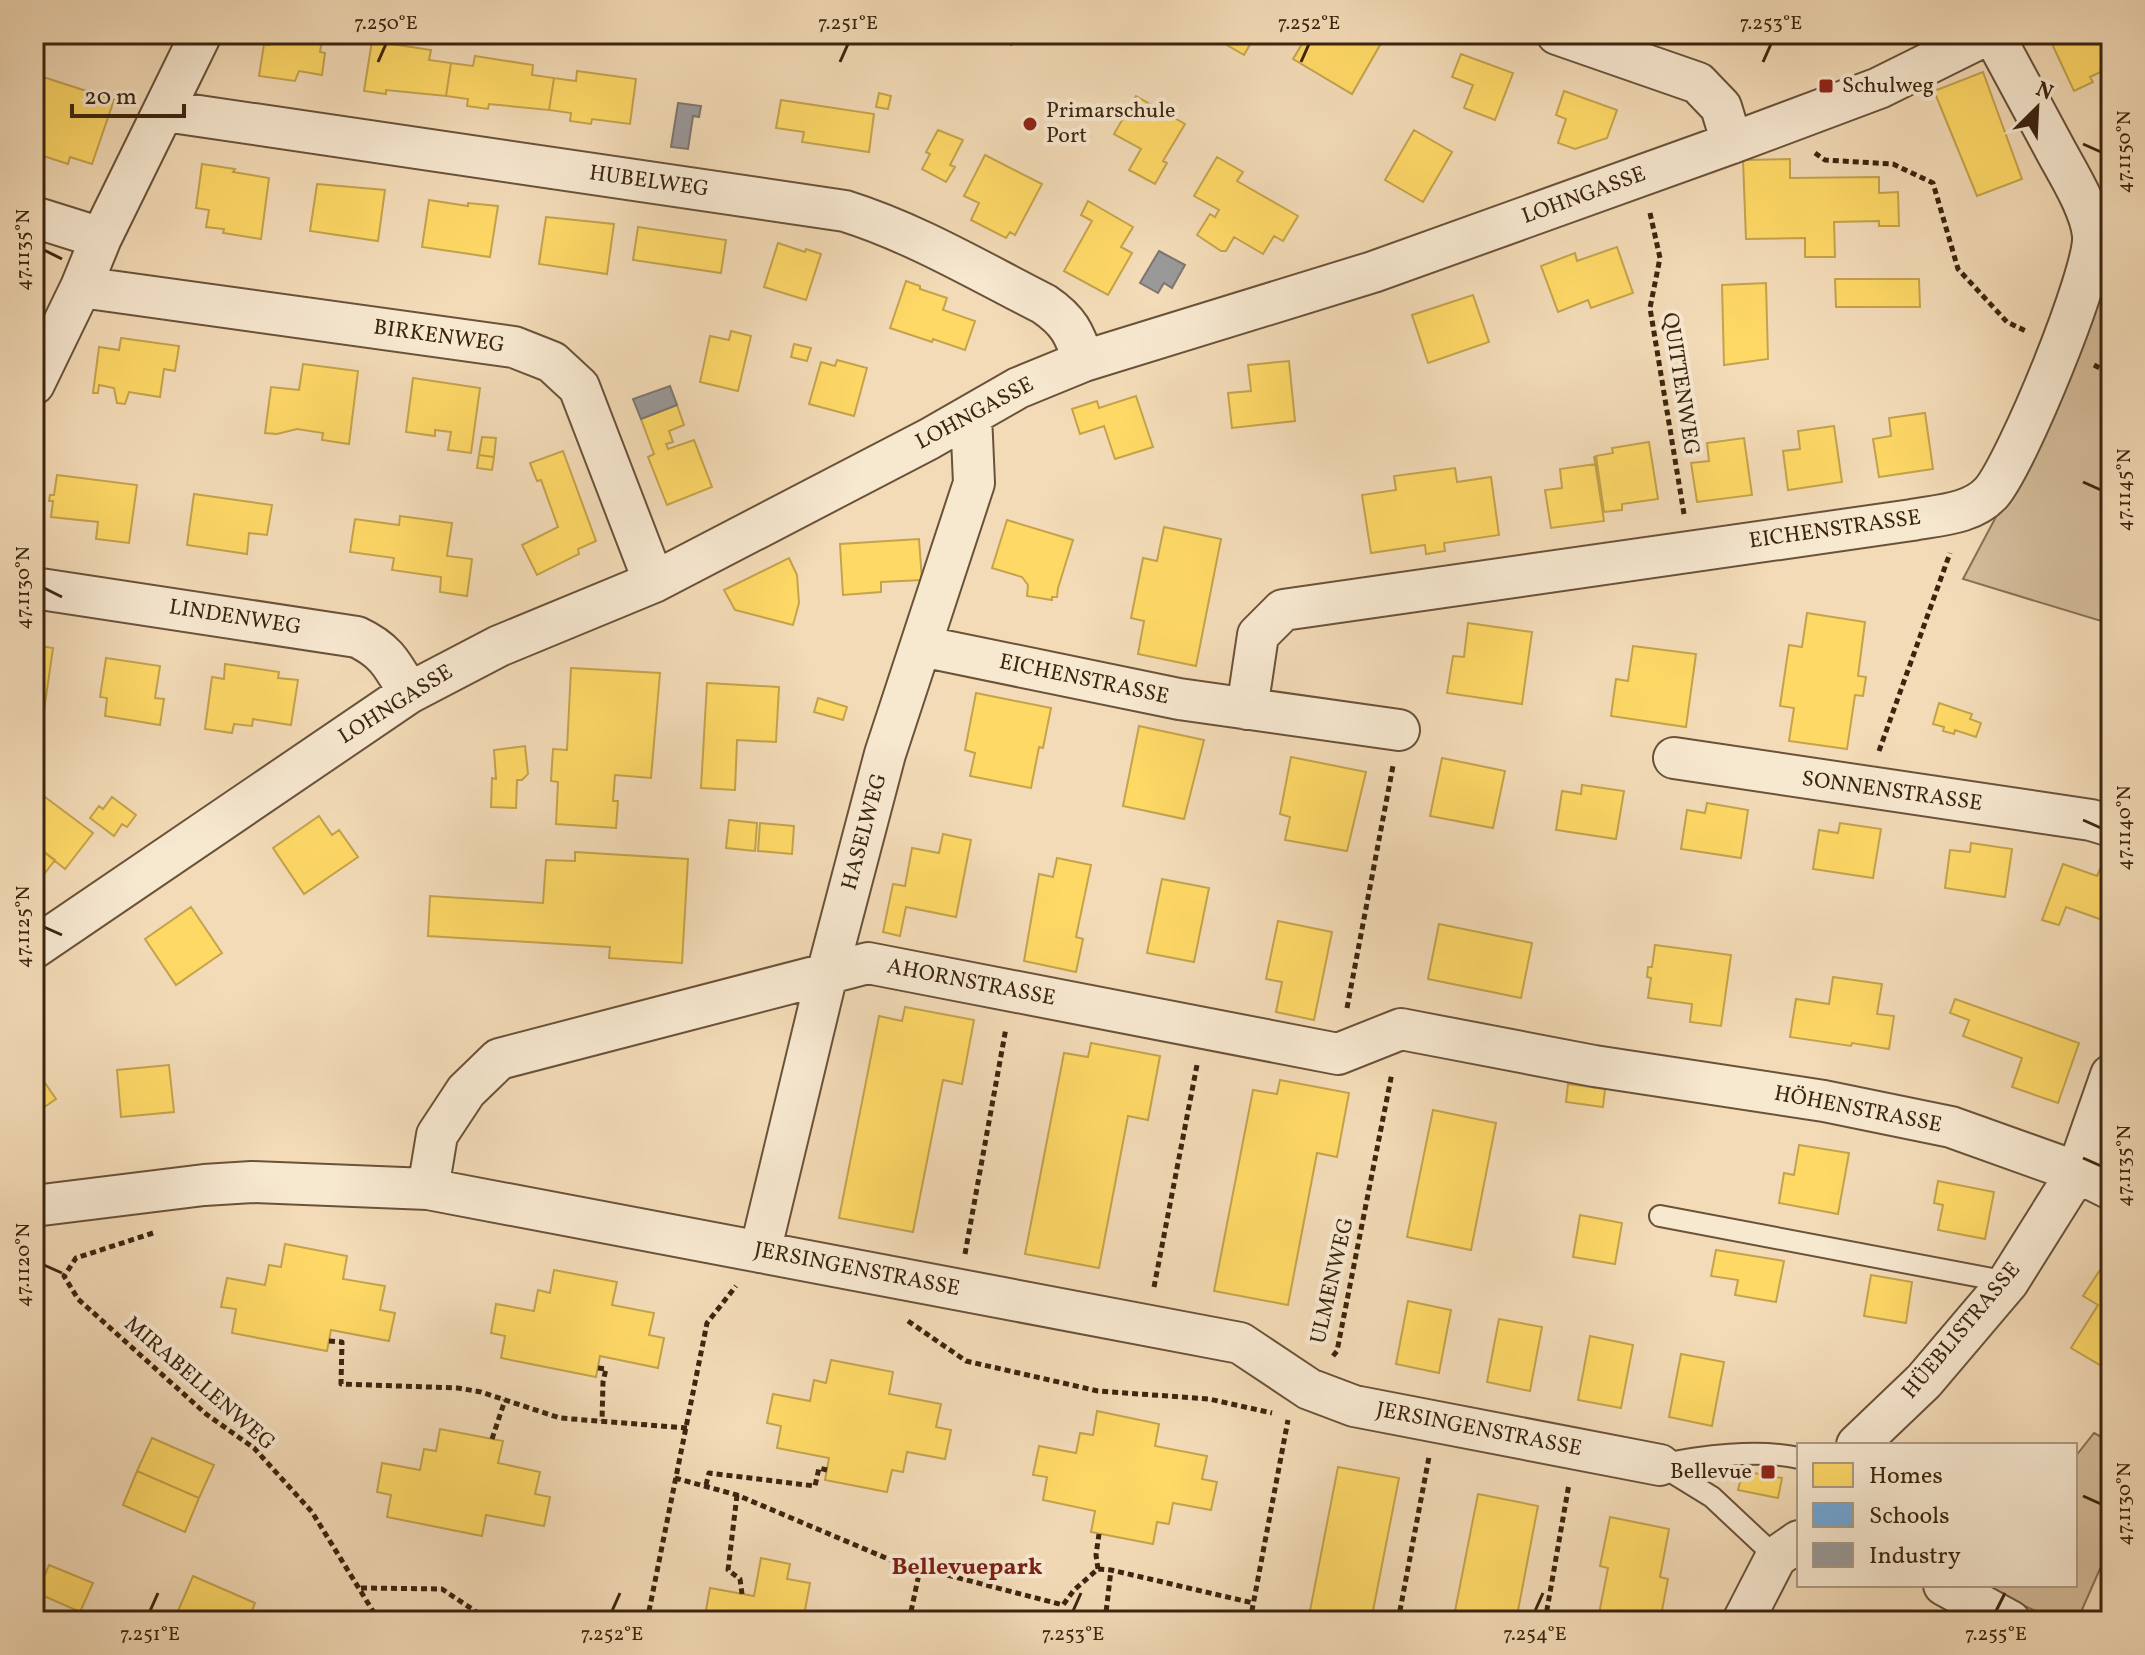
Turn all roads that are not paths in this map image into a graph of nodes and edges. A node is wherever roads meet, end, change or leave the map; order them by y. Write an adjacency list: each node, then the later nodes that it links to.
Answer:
1 (201, 34): 4 (street)
2 (1557, 34): 5 (street)
3 (1990, 34): 5 (street, LOHNGASSE); 16 (street, EICHENSTRASSE)
4 (165, 111): 7 (street); 9 (street, HUBELWEG)
5 (1732, 143): 9 (street, LOHNGASSE)
6 (34, 217): 7 (street)
7 (101, 238): 8 (street)
8 (81, 287): 10 (street); 12 (street, BIRKENWEG)
9 (1084, 361): 11 (street, LOHNGASSE)
10 (34, 384)
11 (971, 415): 12 (street, LOHNGASSE); 14 (street, HASELWEG)
12 (654, 582): 15 (street, LOHNGASSE)
13 (34, 588): 15 (street, LINDENWEG)
14 (921, 646): 16 (street, EICHENSTRASSE); 21 (street, HASELWEG)
15 (409, 693): 20 (street, LOHNGASSE)
16 (1247, 709): 17 (street, EICHENSTRASSE)
17 (1399, 730)
18 (1674, 758): 19 (street, SONNENSTRASSE)
19 (2111, 826)
20 (34, 948)
21 (827, 974): 22 (street, AHORNSTRASSE); 25 (street, AHORNSTRASSE); 28 (street, HASELWEG)
22 (1594, 1066): 24 (street, HÖHENSTRASSE)
23 (2111, 1075): 24 (street, HÜEBLISTRASSE)
24 (2094, 1180): 29 (street, HÜEBLISTRASSE)
25 (428, 1189): 26 (street, JERSINGENSTRASSE); 28 (street, JERSINGENSTRASSE)
26 (34, 1206)
27 (1660, 1216): 29 (lane)
28 (760, 1252): 32 (street, JERSINGENSTRASSE)
29 (2008, 1282): 30 (street, HÜEBLISTRASSE)
30 (1859, 1443)
31 (1797, 1458): 32 (lane)
32 (1660, 1465): 33 (lane)
33 (1788, 1549): 35 (street)
34 (1948, 1587): 36 (street)
35 (1743, 1621)
36 (2010, 1621)

